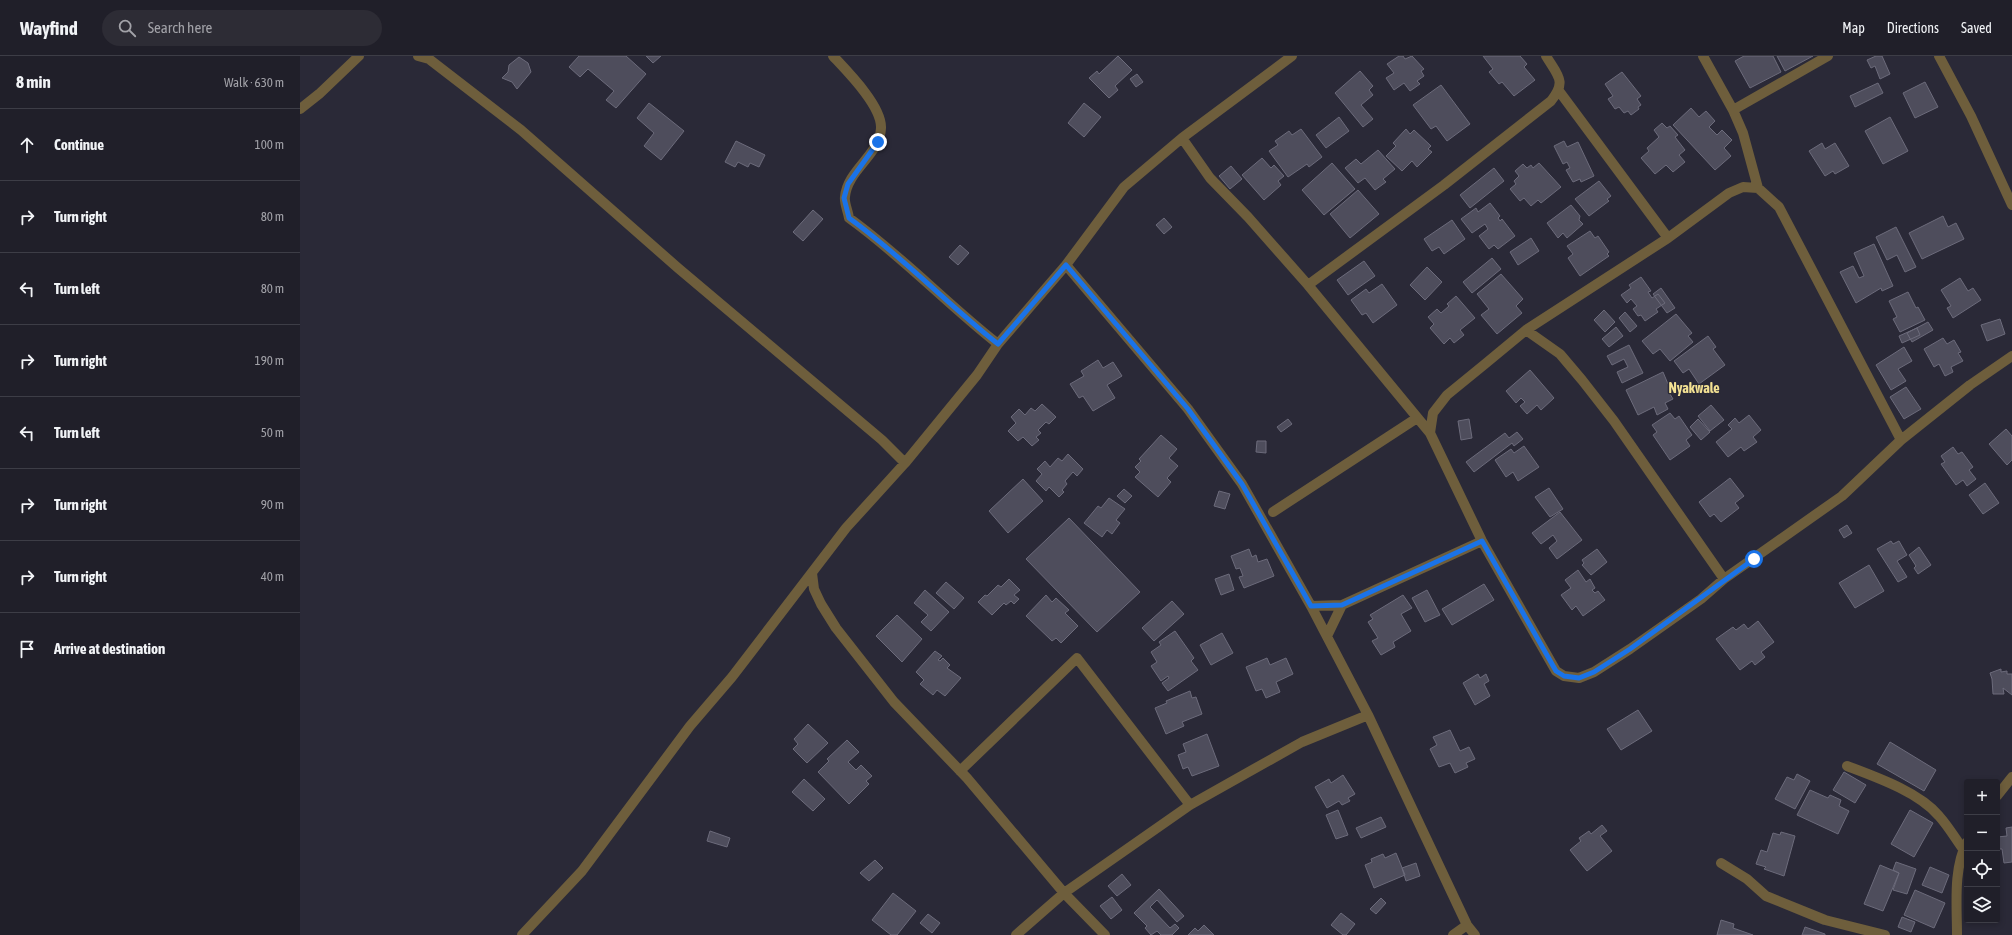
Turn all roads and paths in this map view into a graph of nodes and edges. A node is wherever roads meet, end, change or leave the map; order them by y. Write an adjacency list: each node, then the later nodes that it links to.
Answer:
1 (359, 56): 10 (street)
2 (418, 56): 24 (street)
3 (833, 56): 19 (street)
4 (1292, 56): 12 (street)
5 (1546, 56): 9 (street)
6 (1703, 56): 11 (street)
7 (1828, 56): 11 (street)
8 (1939, 56): 14 (street)
9 (1560, 91): 15 (street); 17 (street)
10 (300, 109)
11 (1733, 110): 13 (street)
12 (1182, 138): 16 (street); 17 (street)
13 (1758, 188): 15 (street); 23 (street)
14 (2012, 205)
15 (1668, 238): 18 (street)
16 (1066, 265): 19 (street); 30 (street)
17 (1308, 285): 21 (street)
18 (1526, 330): 22 (street); 28 (street)
19 (998, 344): 24 (street)
20 (2012, 356): 23 (street)
21 (1417, 418): 22 (street); 25 (street)
22 (1430, 433): 26 (street)
23 (1901, 440): 28 (street)
24 (905, 463): 27 (street)
25 (1273, 512)
26 (1482, 541): 28 (street); 29 (street)
27 (812, 573): 34 (street); 43 (street)
28 (1724, 579)
29 (1342, 605): 30 (street); 31 (street)
30 (1311, 606): 31 (street)
31 (1327, 636): 32 (street)
32 (1368, 715): 37 (street); 42 (street)
33 (1847, 766): 38 (street)
34 (960, 771): 37 (street); 41 (street)
35 (2012, 776): 36 (street)
36 (2000, 792)
37 (1190, 805): 41 (street)
38 (1964, 844)
39 (1964, 850): 49 (street)
40 (1721, 862): 48 (street)
41 (1064, 893): 44 (street); 45 (street)
42 (1467, 925): 46 (street); 47 (street)
43 (522, 935)
44 (1016, 935)
45 (1105, 935)
46 (1453, 935)
47 (1475, 935)
48 (1885, 935)
49 (1957, 935)

